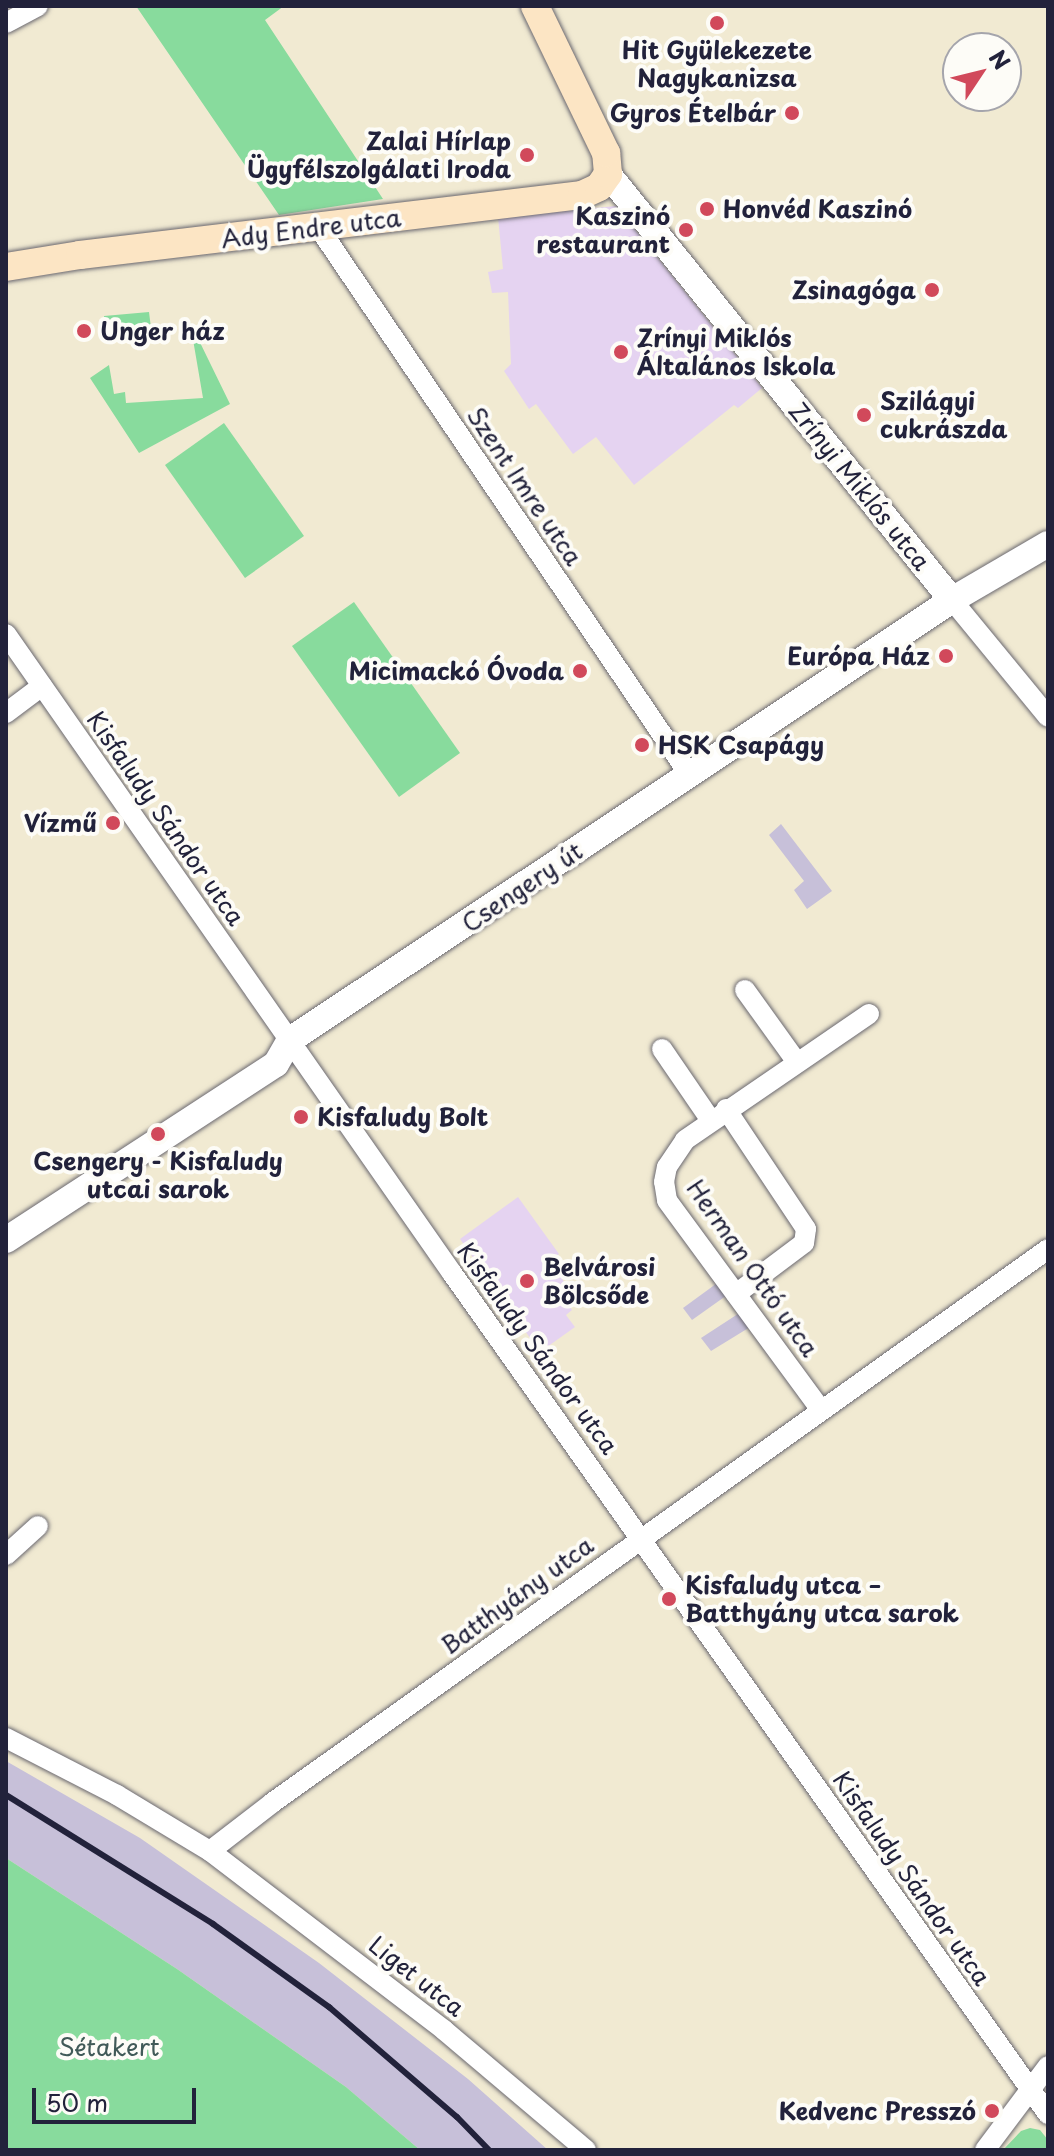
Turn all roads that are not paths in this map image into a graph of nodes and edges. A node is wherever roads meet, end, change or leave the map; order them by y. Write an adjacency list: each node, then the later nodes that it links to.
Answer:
1 (38, 6): 3 (street)
2 (535, 6): 4 (main road, Zrínyi Miklós utca)
3 (6, 23)
4 (608, 174): 5 (main road, Ady Endre utca); 8 (street, Zrínyi Miklós utca)
5 (319, 228): 6 (main road, Ady Endre utca); 13 (street, Szent Imre utca)
6 (6, 267)
7 (1048, 544): 8 (street, Csengery út)
8 (952, 600): 12 (street, Zrínyi Miklós utca); 13 (street, Csengery út)
9 (6, 634): 10 (street, Kisfaludy Sándor utca)
10 (42, 686): 11 (street); 16 (street, Kisfaludy Sándor utca)
11 (6, 713)
12 (1048, 717)
13 (689, 774): 16 (street, Csengery út)
14 (745, 990): 18 (street)
15 (869, 1014): 18 (street, Herman Ottó utca)
16 (290, 1040): 20 (street, Csengery út); 25 (street, Kisfaludy Sándor utca)
17 (662, 1049): 19 (street)
18 (796, 1061): 19 (street, Herman Ottó utca)
19 (718, 1114): 22 (street, Herman Ottó utca); 22 (street)
20 (6, 1240)
21 (1048, 1249): 23 (street, Batthyány utca)
22 (736, 1294): 23 (street, Herman Ottó utca)
23 (821, 1410): 25 (street, Batthyány utca)
24 (38, 1526): 26 (street)
25 (642, 1537): 28 (street, Batthyány utca); 30 (street, Kisfaludy Sándor utca)
26 (6, 1555)
27 (6, 1738): 28 (street)
28 (210, 1851): 32 (street, Liget utca)
29 (1048, 2066): 30 (street)
30 (1030, 2091): 31 (street, Kisfaludy Sándor utca); 33 (street)
31 (1048, 2114)
32 (586, 2150)
33 (985, 2150)

